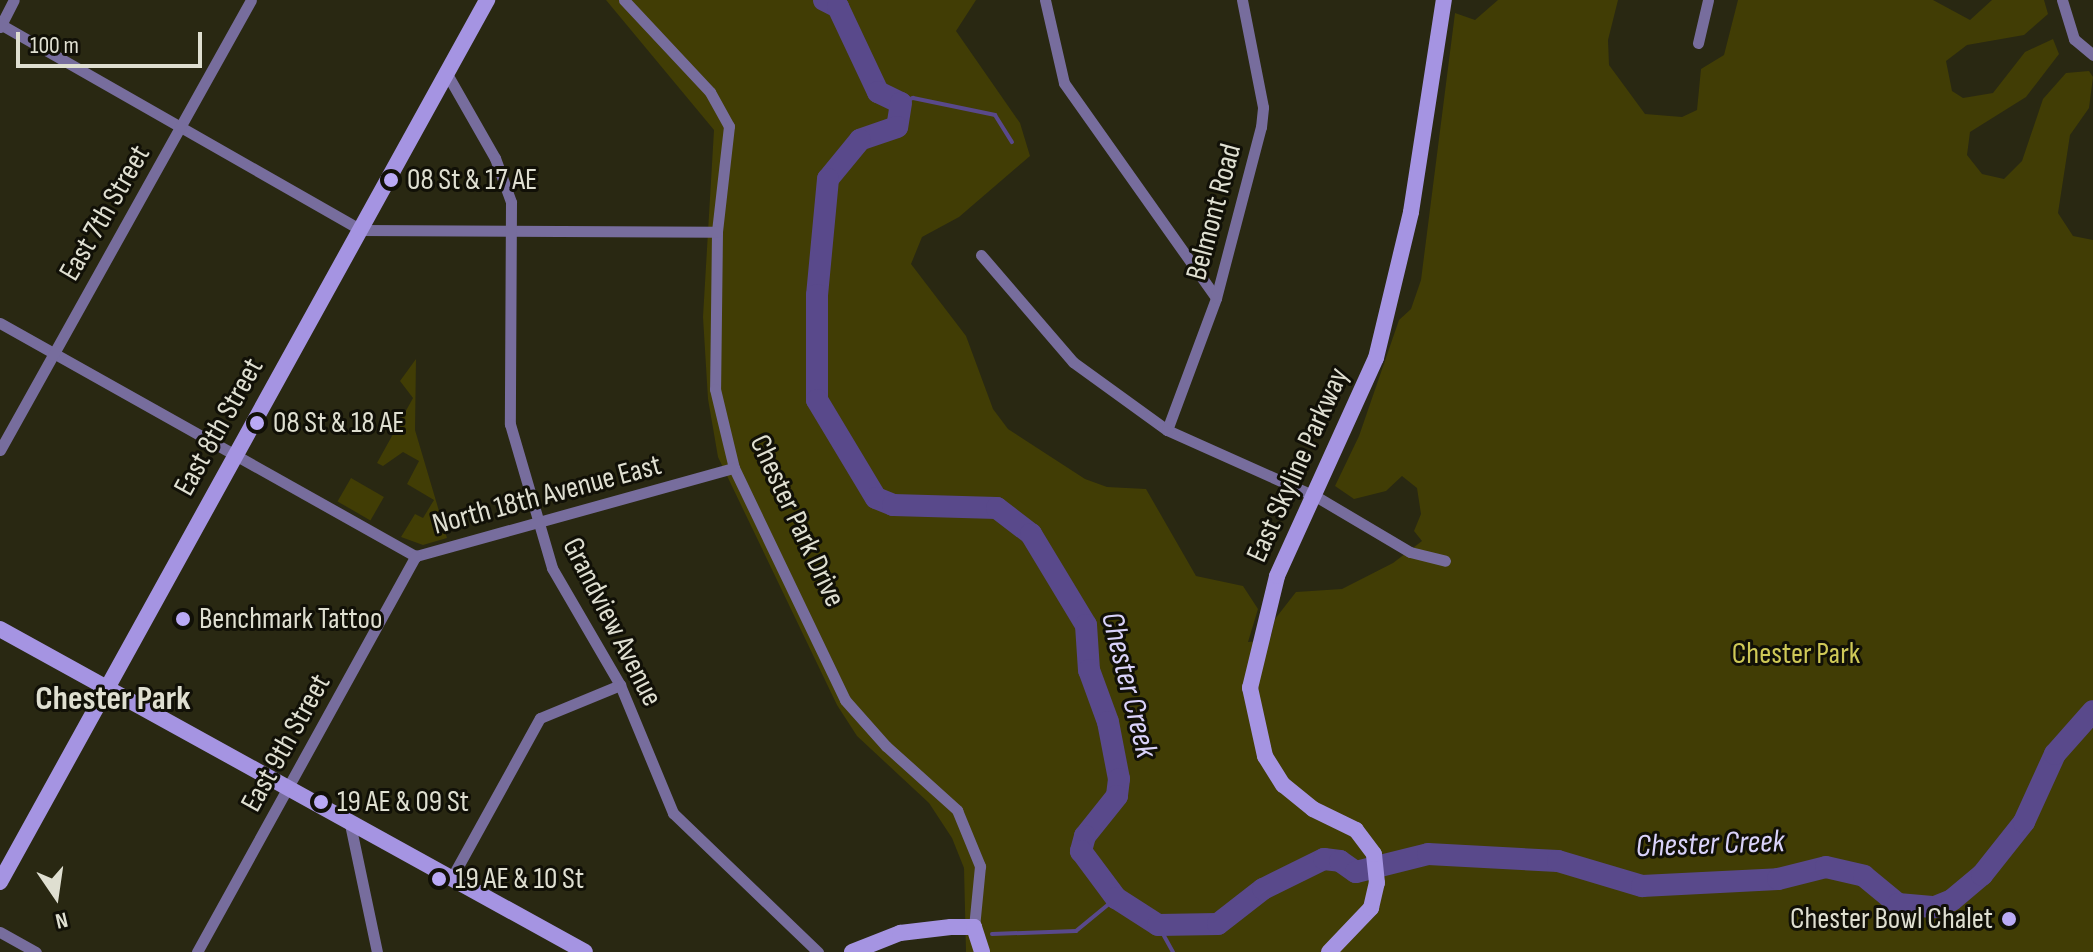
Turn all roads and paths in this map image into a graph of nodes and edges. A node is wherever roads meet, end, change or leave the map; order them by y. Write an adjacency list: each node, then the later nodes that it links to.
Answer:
1 (14, 0): 10 (street)
2 (251, 0): 14 (street, East 7th Street)
3 (487, 0): 13 (street, East 8th Street)
4 (624, 0): 17 (street, Chester Park Drive)
5 (1045, 0): 19 (street)
6 (1242, 0): 19 (street, Belmont Road)
7 (1444, 0): 26 (street, East Skyline Parkway)
8 (1708, 0): 11 (street)
9 (2062, 0): 12 (street)
10 (0, 25): 14 (street)
11 (1698, 43)
12 (2093, 55)
13 (447, 74): 15 (street, East 8th Street); 16 (street, Grandview Avenue)
14 (183, 127): 15 (street); 21 (street, East 7th Street)
15 (361, 230): 16 (street); 24 (street, East 8th Street)
16 (511, 230): 17 (street); 27 (street, Grandview Avenue)
17 (717, 232): 25 (street, Chester Park Drive)
18 (981, 255): 22 (street)
19 (1216, 298): 22 (street, Belmont Road)
20 (0, 323): 21 (street, North 18th Avenue East)
21 (54, 351): 23 (street, East 7th Street); 24 (street, North 18th Avenue East)
22 (1167, 430): 26 (street)
23 (0, 450)
24 (234, 458): 28 (street, North 18th Avenue East); 32 (street, East 8th Street)
25 (734, 468): 27 (street, North 18th Avenue East); 37 (street, Chester Park Drive)
26 (1317, 497): 29 (street); 46 (street, East Skyline Parkway)
27 (538, 522): 28 (street, North 18th Avenue East); 31 (street, Grandview Avenue)
28 (416, 556): 33 (street, East 9th Street)
29 (1445, 561)
30 (0, 629): 32 (street)
31 (620, 685): 35 (street); 43 (street, Grandview Avenue)
32 (107, 686): 33 (street); 36 (street, East 8th Street)
33 (289, 789): 34 (street); 40 (street, East 9th Street)
34 (350, 824): 35 (street); 41 (street)
35 (451, 879): 42 (street)
36 (0, 882)
37 (974, 927): 44 (street); 45 (street, Chester Park Drive)
38 (0, 932): 39 (street)
39 (36, 952)
40 (197, 952)
41 (377, 952)
42 (585, 952)
43 (818, 952)
44 (852, 952)
45 (982, 952)
46 (1329, 952)

